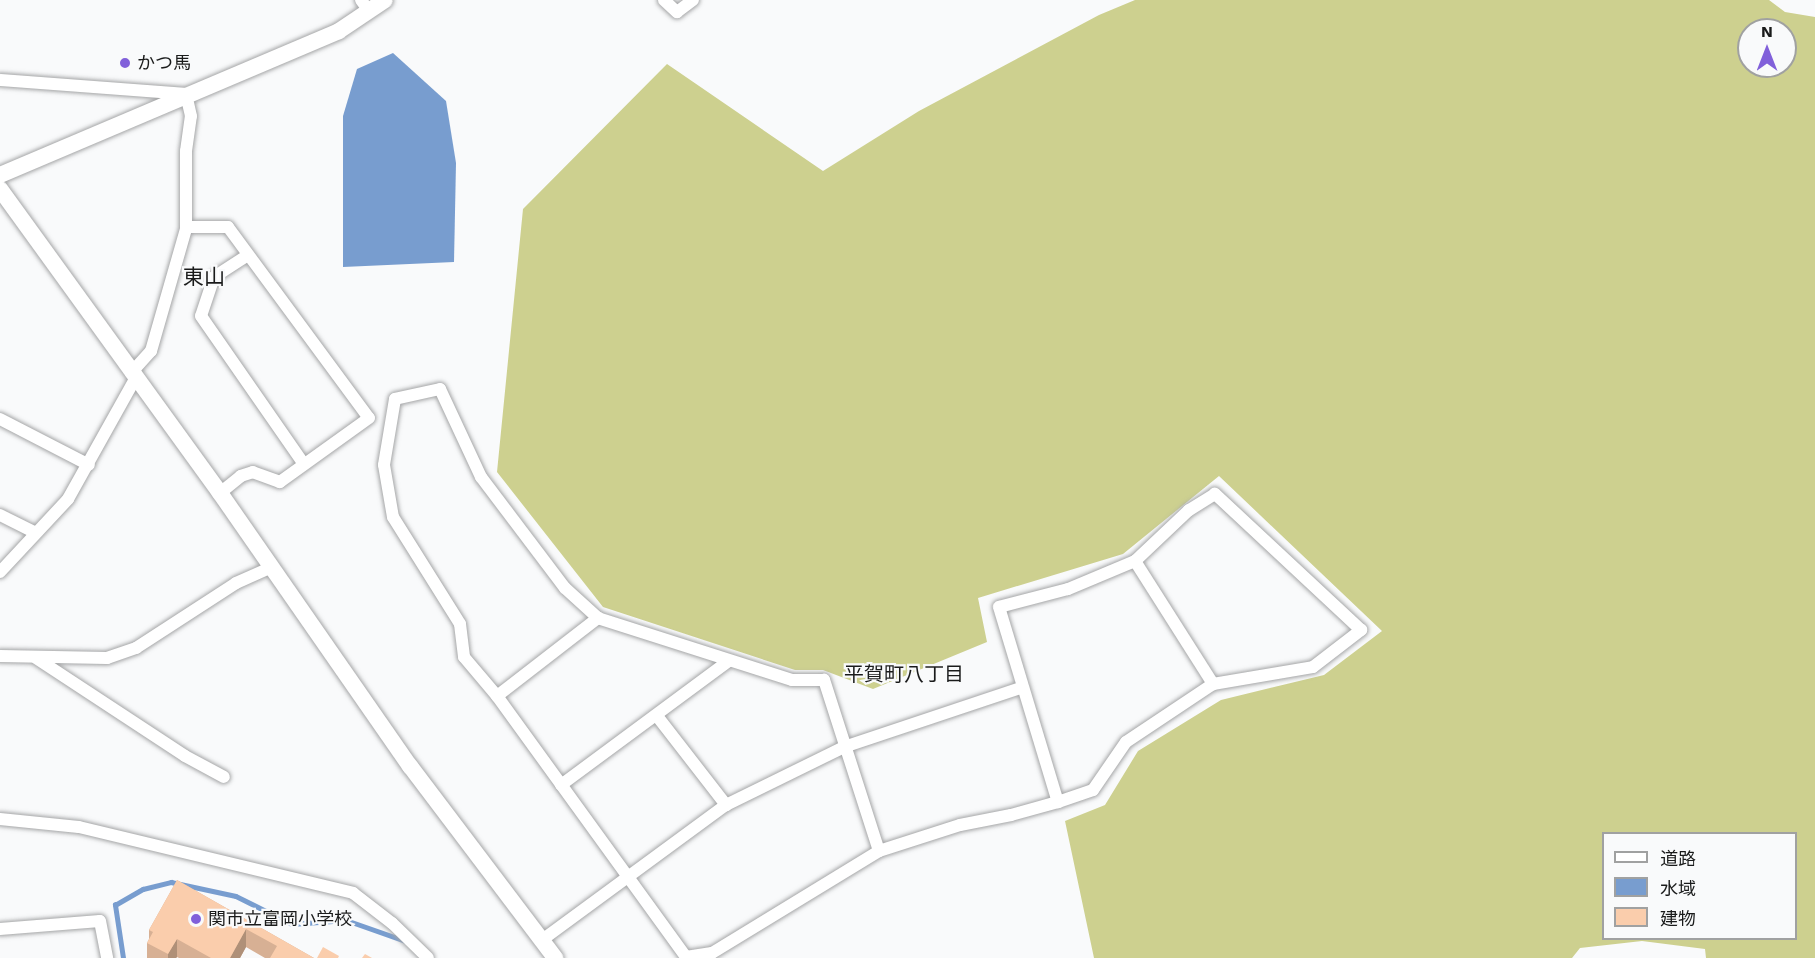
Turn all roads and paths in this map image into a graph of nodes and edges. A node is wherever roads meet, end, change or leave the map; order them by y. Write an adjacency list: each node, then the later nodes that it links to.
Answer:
1 (385, 0): 4 (street)
2 (664, 0): 3 (street)
3 (693, 0)
4 (365, 6): 6 (street)
5 (0, 80): 6 (street)
6 (191, 96): 7 (street); 9 (street)
7 (0, 175)
8 (0, 189): 11 (street)
9 (186, 227): 10 (street); 11 (street)
10 (248, 255): 13 (street); 13 (street)
11 (133, 376): 14 (street); 15 (street)
12 (0, 419): 14 (street)
13 (304, 464): 15 (street)
14 (89, 465): 17 (street)
15 (220, 493): 19 (street)
16 (0, 515): 17 (street)
17 (36, 533): 20 (street)
18 (1135, 561): 25 (street); 25 (street); 26 (street)
19 (269, 568): 23 (street); 38 (street)
20 (0, 572)
21 (598, 618): 24 (street); 27 (street); 27 (street)
22 (0, 656): 23 (street)
23 (36, 658): 30 (street)
24 (727, 662): 28 (street); 29 (street)
25 (1213, 684): 32 (street)
26 (1020, 688): 29 (street); 32 (street)
27 (497, 696): 31 (street)
28 (657, 716): 31 (street); 33 (street)
29 (844, 747): 33 (street); 35 (street)
30 (224, 777)
31 (561, 785): 36 (street)
32 (1058, 802): 35 (street)
33 (726, 806): 36 (street)
34 (0, 819): 40 (street)
35 (879, 850): 36 (street)
36 (628, 880): 38 (street)
37 (0, 929): 39 (street)
38 (542, 940): 41 (street)
39 (107, 958)
40 (428, 958)
41 (555, 958)

